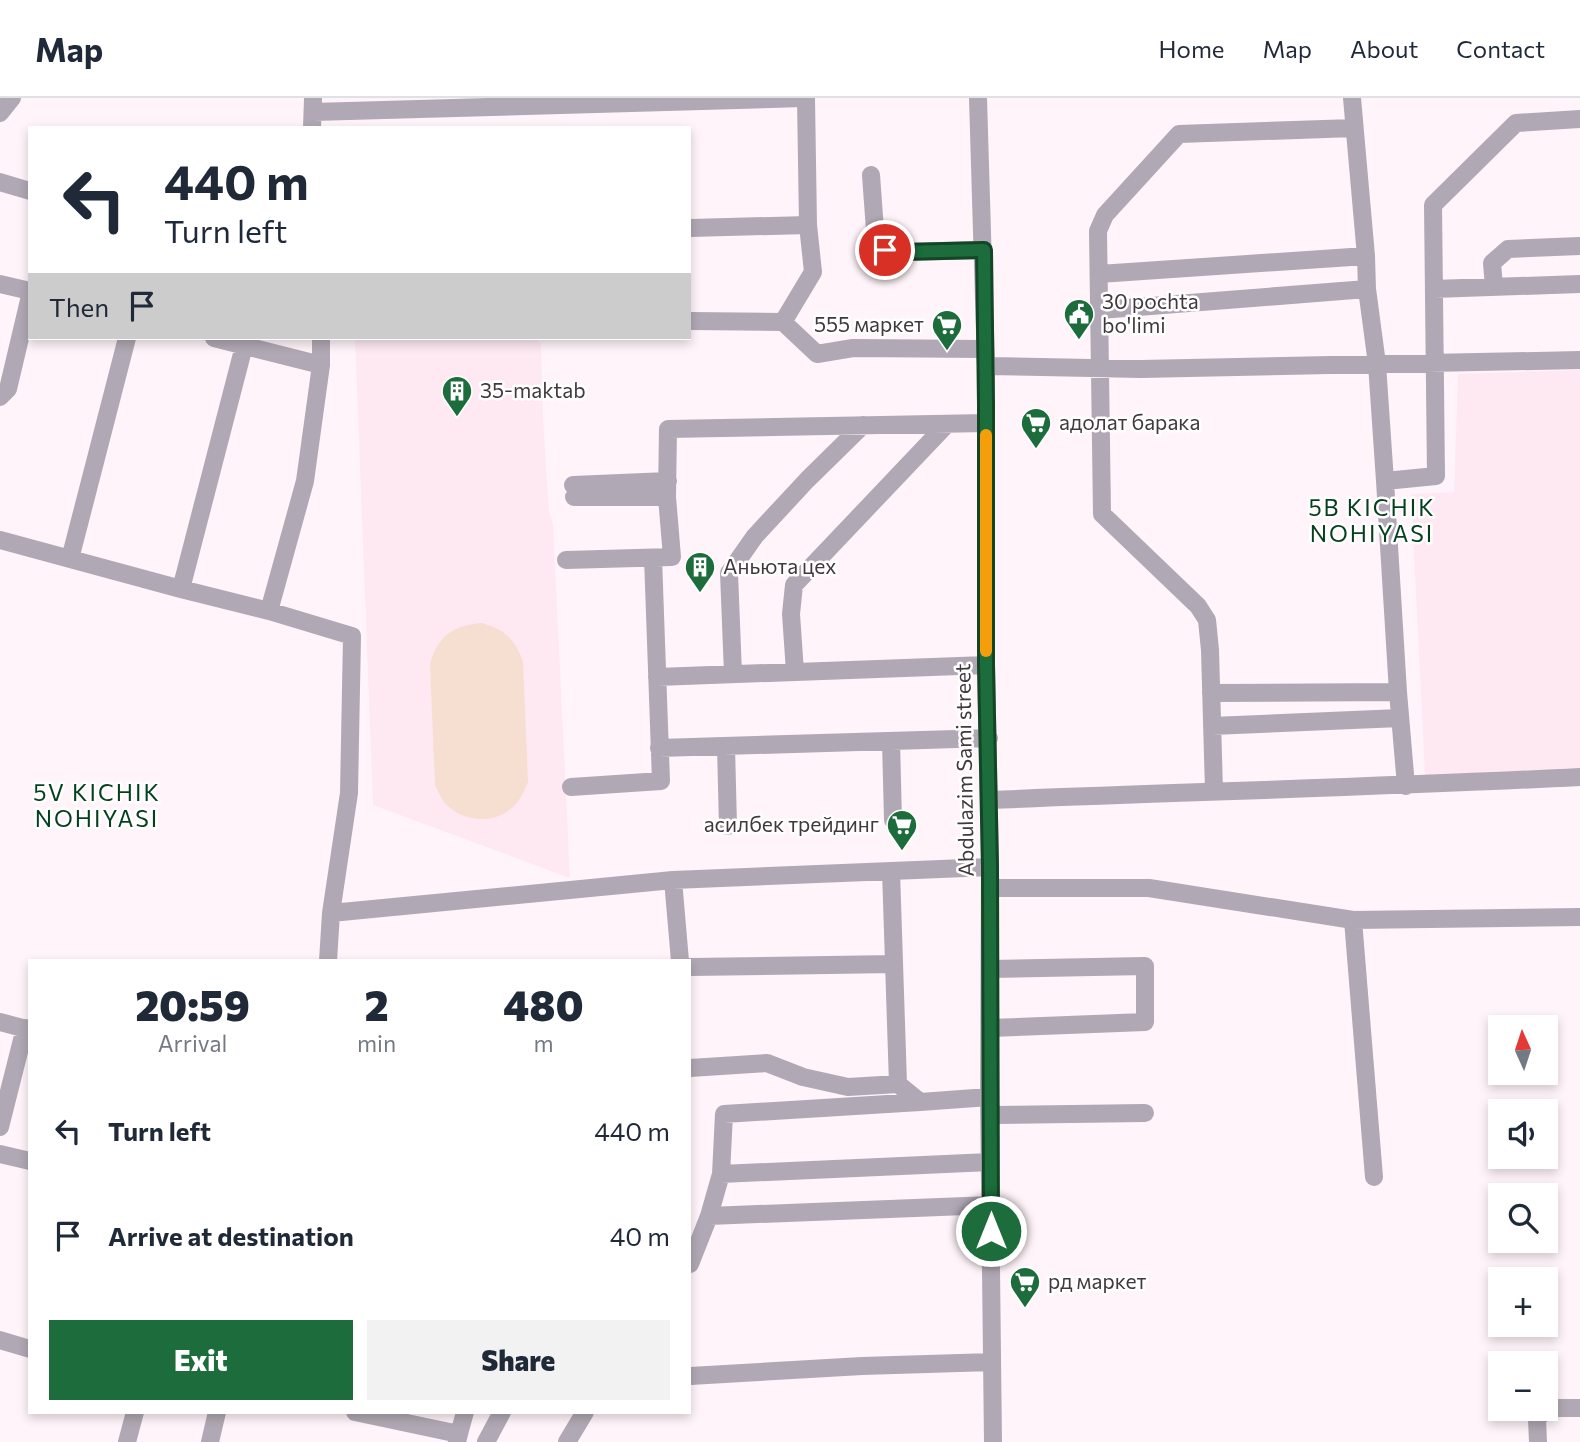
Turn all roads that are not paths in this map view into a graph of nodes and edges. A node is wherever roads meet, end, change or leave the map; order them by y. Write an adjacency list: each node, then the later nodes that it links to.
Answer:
1 (12, 98): 5 (street)
2 (805, 98): 6 (street); 12 (street)
3 (978, 98): 15 (street, Abdulazim Sami street)
4 (1352, 98): 8 (street)
5 (0, 113)
6 (313, 113)
7 (1580, 119): 22 (street)
8 (1354, 128): 16 (street); 17 (street)
9 (871, 175): 15 (street)
10 (0, 182): 11 (street)
11 (28, 190)
12 (808, 225): 13 (street); 27 (street)
13 (691, 228)
14 (1580, 247): 20 (street)
15 (984, 250): 32 (street, Abdulazim Sami street)
16 (1366, 256): 17 (street); 21 (street)
17 (1099, 274): 25 (street)
18 (0, 284): 23 (street)
19 (1580, 284): 20 (street)
20 (1493, 287): 22 (street)
21 (1367, 289): 25 (street); 35 (street)
22 (1434, 289): 34 (street)
23 (28, 293)
24 (28, 303): 38 (street)
25 (1100, 310): 37 (street)
26 (691, 321): 27 (street)
27 (783, 322): 32 (street)
28 (126, 340): 47 (street)
29 (222, 340): 31 (street)
30 (321, 340): 36 (street)
31 (244, 346): 36 (street); 49 (street)
32 (985, 357): 37 (street); 39 (street, Abdulazim Sami street)
33 (1580, 360): 34 (street)
34 (1436, 363): 35 (street); 42 (street)
35 (1377, 364): 37 (street); 42 (street)
36 (321, 365): 50 (street)
37 (1100, 367): 56 (street)
38 (0, 397)
39 (986, 423): 40 (street); 51 (street, Abdulazim Sami street)
40 (947, 424): 41 (street); 52 (street)
41 (863, 425): 43 (street); 53 (street)
42 (1384, 481): 55 (street)
43 (668, 489): 44 (street); 46 (street)
44 (574, 491)
45 (0, 540): 47 (street)
46 (653, 558): 48 (street); 54 (street)
47 (70, 559): 49 (street)
48 (566, 560)
49 (181, 589): 50 (street)
50 (269, 611): 74 (street)
51 (986, 665): 52 (street); 59 (street, Abdulazim Sami street)
52 (795, 672): 53 (street)
53 (733, 674): 54 (street)
54 (656, 677): 62 (street)
55 (1398, 692): 56 (street); 57 (street)
56 (1211, 693): 58 (street)
57 (1400, 718): 58 (street); 65 (street)
58 (1212, 726): 66 (street)
59 (989, 738): 60 (street); 67 (street, Abdulazim Sami street)
60 (891, 741): 61 (street); 68 (street)
61 (726, 746): 62 (street); 69 (street)
62 (659, 748): 64 (street)
63 (1580, 777): 65 (street)
64 (571, 786)
65 (1406, 786): 66 (street)
66 (1214, 790): 67 (street)
67 (990, 800): 70 (street, Abdulazim Sami street)
68 (893, 820)
69 (728, 826)
70 (990, 867): 71 (street); 73 (street, Abdulazim Sami street)
71 (891, 871): 72 (street); 79 (street)
72 (673, 880): 74 (street); 78 (street)
73 (990, 888): 76 (street); 81 (street, Abdulazim Sami street)
74 (331, 913): 77 (street)
75 (1580, 917): 76 (street)
76 (1353, 920): 95 (street)
77 (328, 959)
78 (680, 959)
79 (894, 964): 80 (street); 86 (street)
80 (691, 967)
81 (990, 969): 83 (street, Abdulazim Sami street); 83 (street)
82 (0, 1022): 84 (street)
83 (990, 1028): 88 (street, Abdulazim Sami street)
84 (27, 1029): 90 (street)
85 (691, 1068): 86 (street)
86 (898, 1084): 87 (street)
87 (919, 1102): 88 (street); 94 (street)
88 (990, 1106): 89 (street); 93 (street, Abdulazim Sami street)
89 (1145, 1113)
90 (0, 1127)
91 (0, 1154): 92 (street)
92 (28, 1161)
93 (990, 1162): 94 (street); 96 (street, Abdulazim Sami street)
94 (721, 1174): 97 (street)
95 (1374, 1177)
96 (990, 1205): 97 (street); 101 (street, Abdulazim Sami street)
97 (709, 1216): 98 (street)
98 (691, 1261)
99 (0, 1340): 100 (street)
100 (28, 1348)
101 (992, 1362): 102 (street); 115 (street, Abdulazim Sami street)
102 (691, 1376)
103 (1580, 1408): 116 (street)
104 (134, 1414): 111 (street)
105 (217, 1414): 112 (street)
106 (363, 1414): 110 (street)
107 (464, 1414): 110 (street)
108 (501, 1414): 113 (street)
109 (584, 1414): 114 (street)
110 (458, 1438)
111 (127, 1442)
112 (210, 1442)
113 (486, 1442)
114 (567, 1442)
115 (993, 1442)
116 (1538, 1442)

